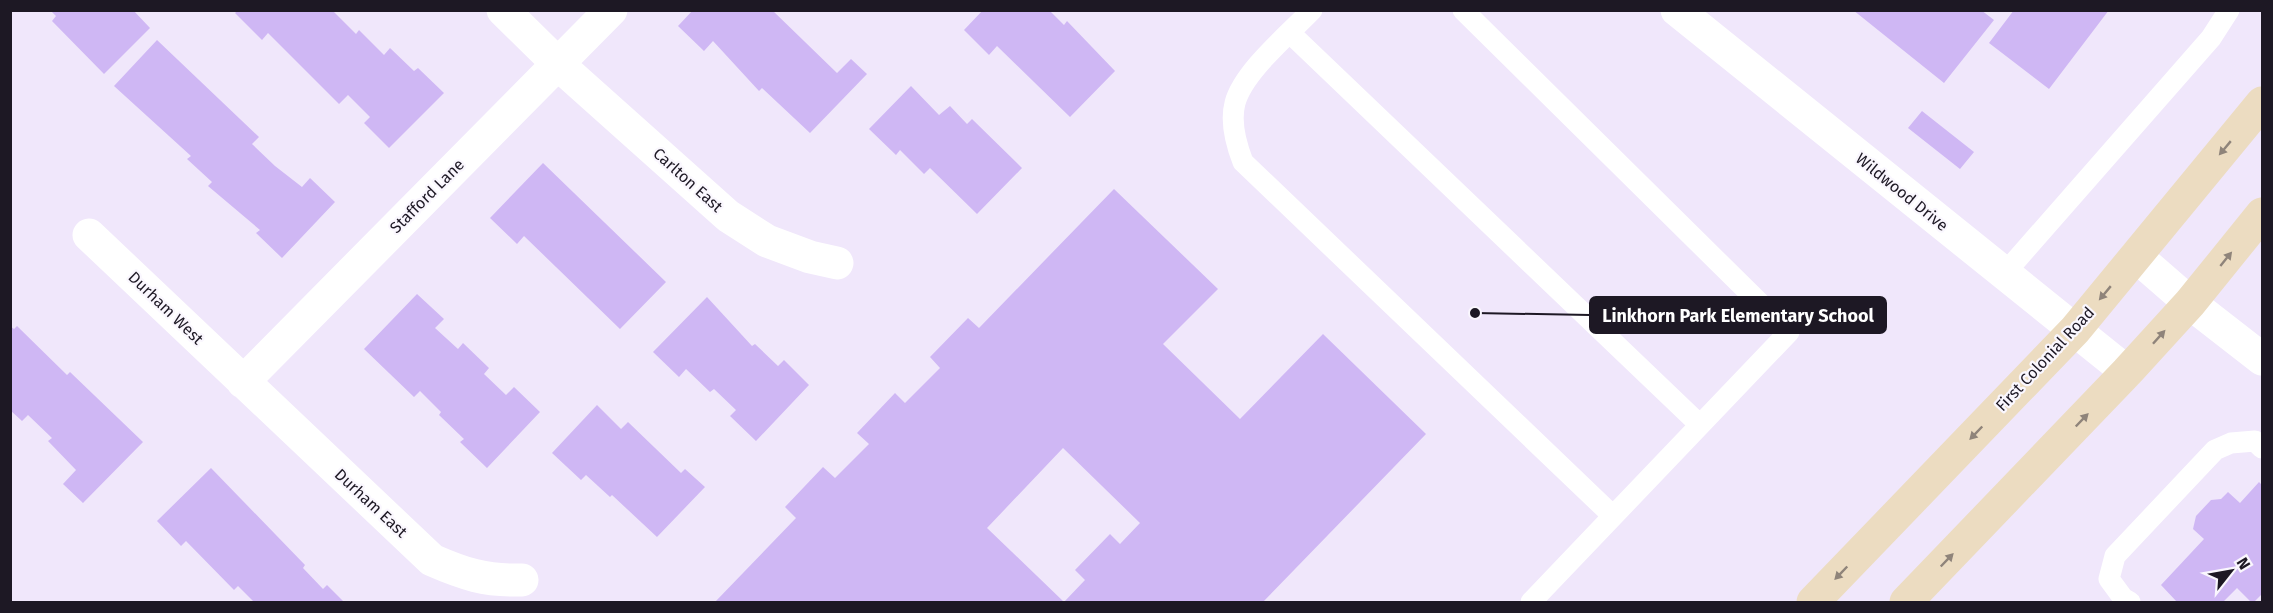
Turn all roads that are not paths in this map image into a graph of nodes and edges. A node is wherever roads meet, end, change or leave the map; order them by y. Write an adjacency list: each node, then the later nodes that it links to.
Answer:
1 (503, 10): 8 (street, Carlton East)
2 (611, 10): 8 (street, Stafford Lane)
3 (1312, 10): 7 (lane)
4 (1463, 10): 20 (lane)
5 (1677, 10): 14 (street, Wildwood Drive)
6 (2229, 10): 14 (lane)
7 (1290, 33): 20 (lane); 22 (lane)
8 (558, 64): 13 (street, Carlton East); 19 (street, Stafford Lane)
9 (2262, 103): 12 (main road, First Colonial Road, one-way to 12)
10 (2262, 214): 15 (main road, one-way to 10)
11 (89, 235): 19 (street, Durham West)
12 (2136, 256): 15 (street); 16 (main road, First Colonial Road, one-way to 16)
13 (837, 263)
14 (2004, 274): 16 (street, Wildwood Drive)
15 (2190, 303): 17 (street); 18 (main road, one-way to 15)
16 (2075, 330): 18 (street, Wildwood Drive); 26 (main road, First Colonial Road, one-way to 26)
17 (2262, 359)
18 (2127, 372): 24 (main road, one-way to 18)
19 (243, 382): 23 (street, Durham East)
20 (1700, 425): 22 (lane)
21 (2262, 448): 27 (lane)
22 (1613, 516): 25 (lane)
23 (522, 580)
24 (1910, 601)
25 (1531, 603)
26 (1813, 603)
27 (2130, 603)

